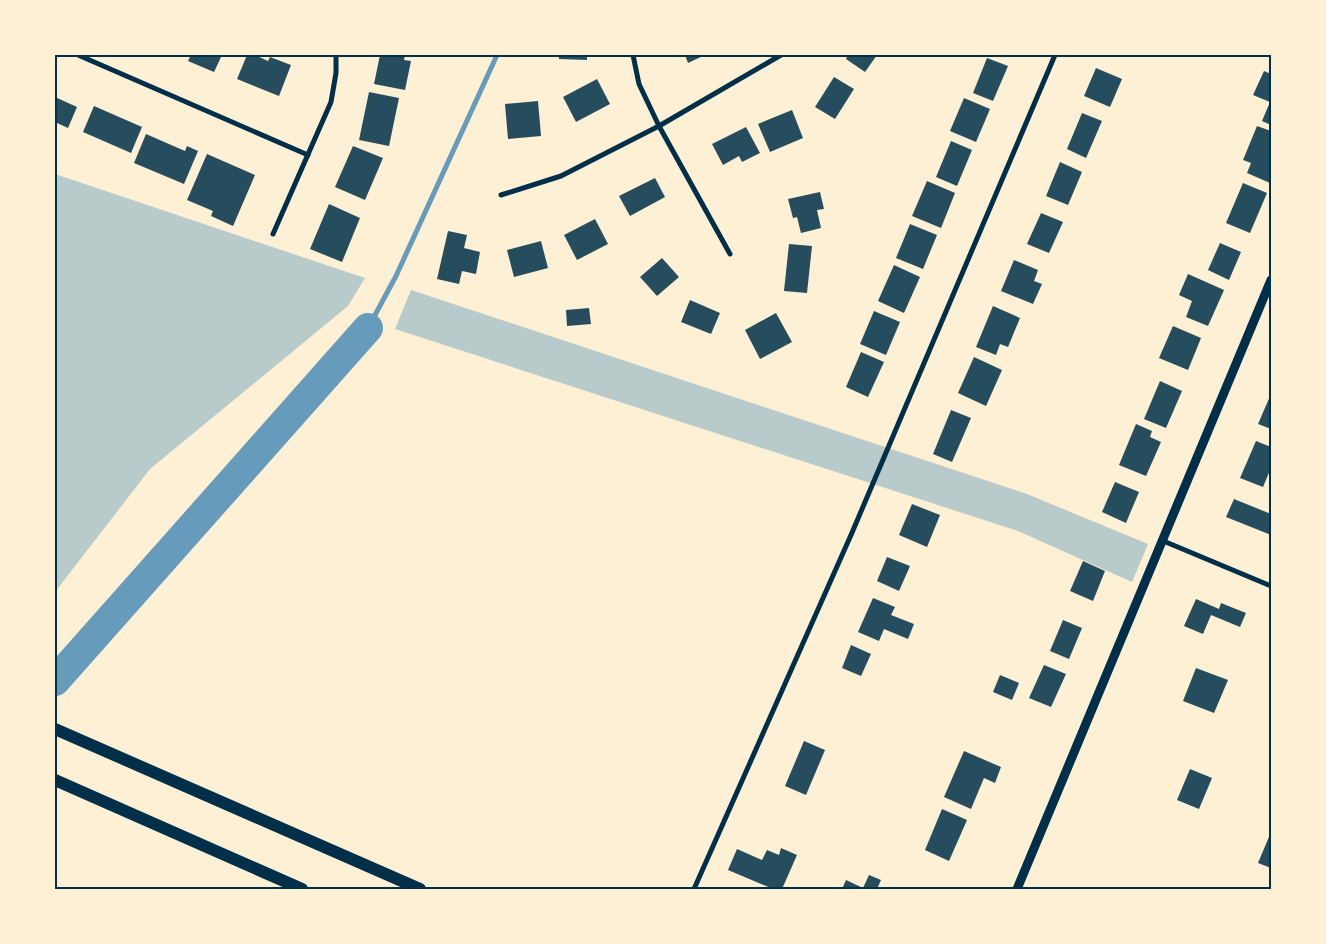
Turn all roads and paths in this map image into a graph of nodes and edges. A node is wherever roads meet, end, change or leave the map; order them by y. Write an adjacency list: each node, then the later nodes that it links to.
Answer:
1 (78, 55): 7 (street)
2 (336, 55): 7 (street)
3 (633, 55): 6 (street)
4 (781, 55): 6 (street)
5 (1055, 55): 18 (street)
6 (659, 126): 8 (street); 10 (street)
7 (308, 154): 9 (street)
8 (501, 195)
9 (273, 234)
10 (730, 254)
11 (1271, 280): 12 (street)
12 (1162, 540): 13 (street); 19 (street)
13 (1271, 586)
14 (55, 729): 17 (main road)
15 (55, 780): 16 (main road)
16 (302, 889)
17 (420, 889)
18 (694, 889)
19 (1017, 889)

